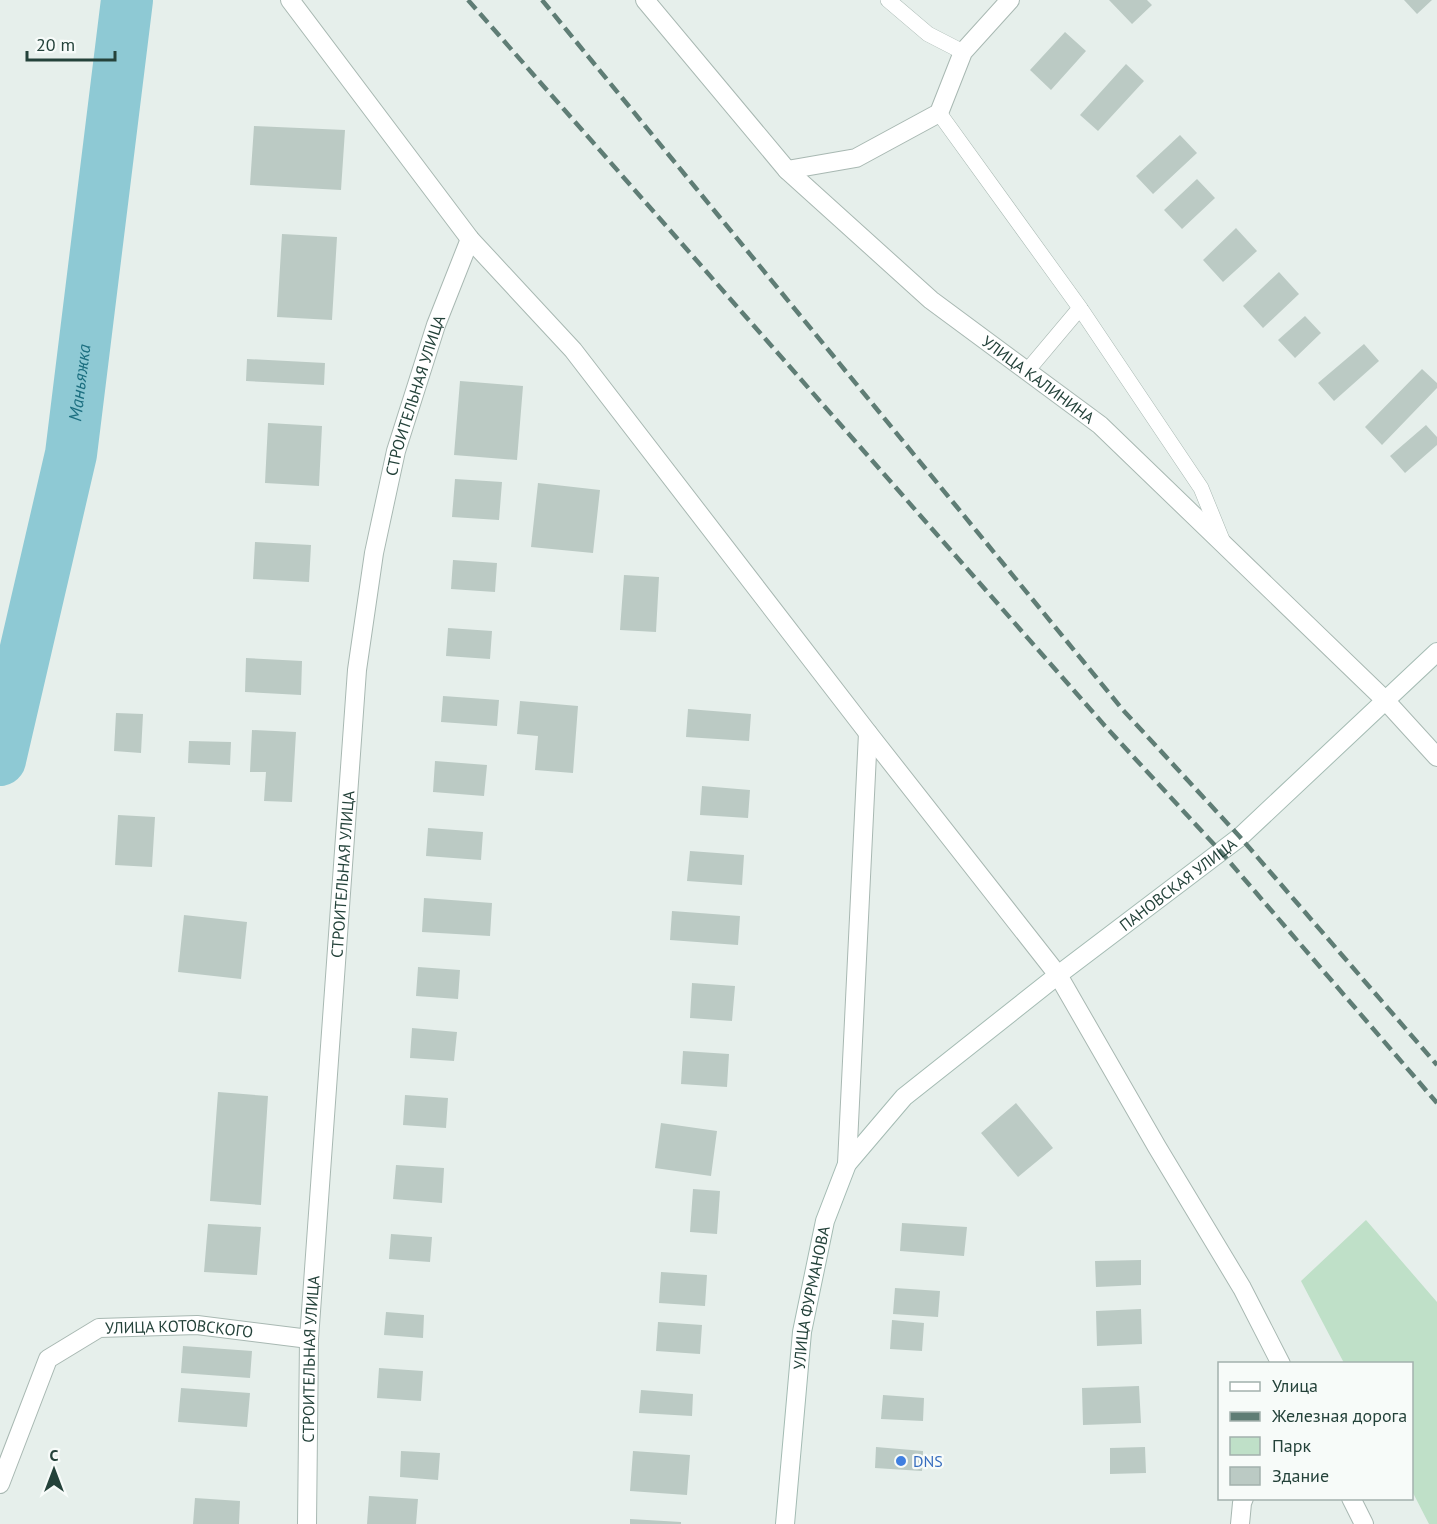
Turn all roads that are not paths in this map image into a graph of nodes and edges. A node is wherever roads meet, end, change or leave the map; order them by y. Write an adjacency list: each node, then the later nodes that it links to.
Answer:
1 (290, 0): 8 (street)
2 (645, 0): 7 (street, УЛИЦА КАЛИНИНА)
3 (888, 0): 5 (lane)
4 (1010, 0): 5 (street)
5 (963, 52): 6 (street)
6 (939, 113): 7 (street); 9 (lane)
7 (787, 170): 10 (street, УЛИЦА КАЛИНИНА)
8 (470, 239): 14 (street); 19 (street, СТРОИТЕЛЬНАЯ УЛИЦА)
9 (1080, 308): 10 (lane); 11 (lane)
10 (1027, 371): 11 (street, УЛИЦА КАЛИНИНА)
11 (1224, 544): 13 (street, УЛИЦА КАЛИНИНА)
12 (1437, 652): 13 (street, ПАНОВСКАЯ УЛИЦА)
13 (1385, 700): 15 (street, УЛИЦА КАЛИНИНА); 16 (street, ПАНОВСКАЯ УЛИЦА)
14 (868, 733): 16 (street); 18 (street)
15 (1437, 756)
16 (1058, 975): 17 (street, ПАНОВСКАЯ УЛИЦА); 20 (street)
17 (904, 1096): 18 (street, УЛИЦА ФУРМАНОВА)
18 (847, 1164): 25 (street, УЛИЦА ФУРМАНОВА)
19 (309, 1339): 21 (street, УЛИЦА КОТОВСКОГО); 24 (street, СТРОИТЕЛЬНАЯ УЛИЦА)
20 (1280, 1362)
21 (0, 1484)
22 (1243, 1500): 26 (street)
23 (1352, 1500): 27 (street)
24 (306, 1524)
25 (785, 1524)
26 (1240, 1524)
27 (1364, 1524)

